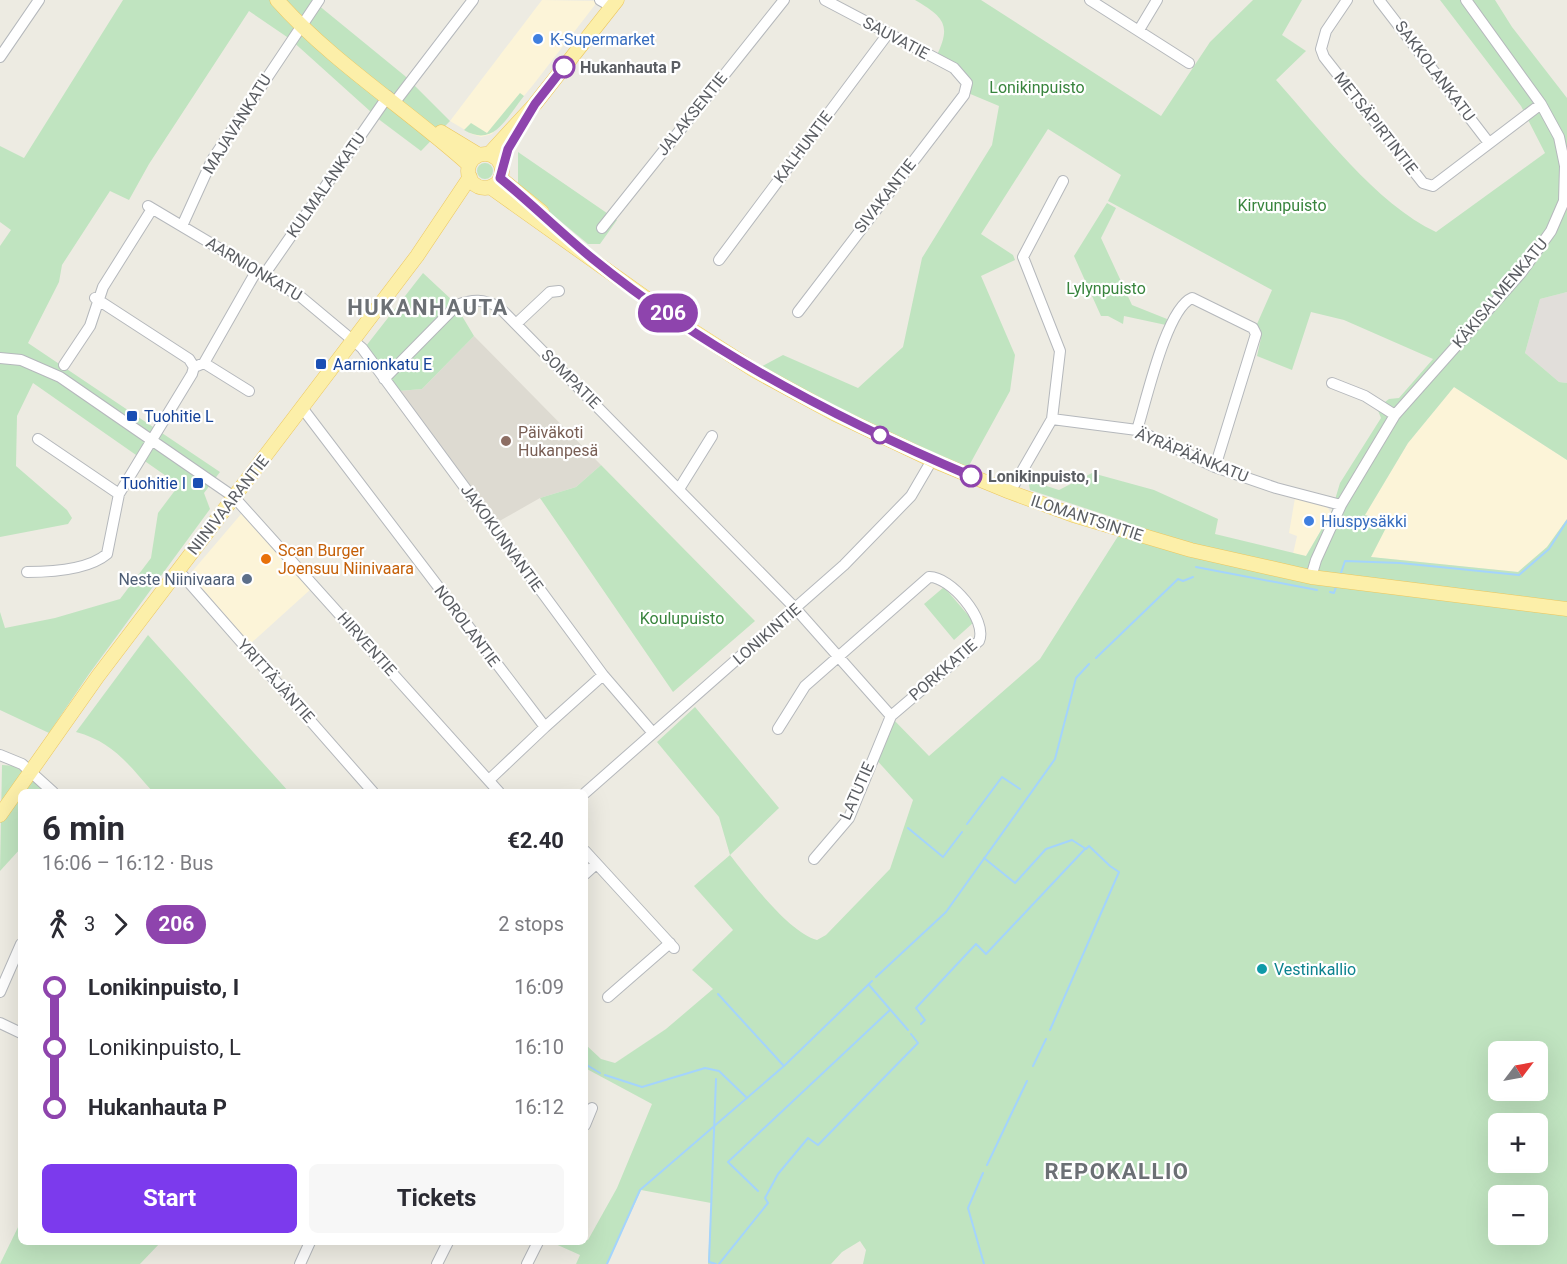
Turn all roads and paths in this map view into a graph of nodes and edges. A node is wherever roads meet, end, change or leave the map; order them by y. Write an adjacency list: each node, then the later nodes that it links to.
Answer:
1 (39, 0): 16 (street)
2 (277, 0): 13 (main road, ILOMANTSINTIE)
3 (319, 0): 13 (street, MAJAVANKATU)
4 (473, 0): 19 (street, KULMALANKATU)
5 (784, 0): 26 (street, JALAKSENTIE)
6 (825, 0): 15 (street, SAUVATIE)
7 (1090, 0): 14 (street)
8 (1157, 0): 14 (street)
9 (1347, 0): 22 (street, METSÄPIRTINTIE)
10 (1379, 0): 22 (street, SAKKOLANKATU)
11 (1466, 0): 20 (street, KÄKISALMENKATU)
12 (610, 2): 23 (main road, NIINIVAARANTIE)
13 (300, 27): 19 (main road, ILOMANTSINTIE); 25 (street, MAJAVANKATU)
14 (1139, 30): 17 (street)
15 (887, 35): 18 (street, SAUVATIE); 27 (street, KALHUNTIE)
16 (0, 57)
17 (1189, 63)
18 (965, 78): 31 (street, SIVAKANTIE)
19 (391, 99): 23 (main road, ILOMANTSINTIE); 28 (street, KULMALANKATU)
20 (1541, 104): 21 (street, KÄKISALMENKATU); 22 (street, METSÄPIRTINTIE)
21 (1563, 136): 41 (street, KÄKISALMENKATU)
22 (1490, 143)
23 (485, 171): 33 (main road, NIINIVAARANTIE); 47 (main road, ILOMANTSINTIE)
24 (1063, 181): 42 (street)
25 (182, 226): 28 (street, AARNIONKATU); 30 (street, AARNIONKATU)
26 (602, 228)
27 (719, 260)
28 (261, 272): 33 (street, AARNIONKATU); 36 (street, KULMALANKATU)
29 (559, 291): 32 (street)
30 (96, 298): 35 (street); 36 (street)
31 (798, 312)
32 (516, 324): 37 (street, SOMPATIE); 49 (street, SOMPATIE)
33 (354, 340): 37 (street, JAKOKUNNANTIE); 40 (main road, NIINIVAARANTIE)
34 (0, 358): 46 (street, HIRVENTIE)
35 (64, 365)
36 (199, 365): 39 (street); 46 (street, KULMALANKATU)
37 (384, 379): 60 (street, JAKOKUNNANTIE)
38 (1332, 383): 41 (street)
39 (249, 391)
40 (303, 409): 52 (main road, NIINIVAARANTIE); 62 (street, NOROLANTIE)
41 (1395, 415): 53 (street, KÄKISALMENKATU)
42 (1052, 419): 43 (street, ÄYRÄPÄÄNKATU); 50 (street)
43 (1137, 430): 48 (street, ÄYRÄPÄÄNKATU); 48 (street)
44 (712, 436): 49 (street)
45 (39, 439): 51 (street)
46 (153, 441): 51 (street, KULMALANKATU); 52 (street, HIRVENTIE)
47 (933, 460): 50 (main road, ILOMANTSINTIE); 57 (street, LONIKINTIE)
48 (1215, 467): 53 (street, ÄYRÄPÄÄNKATU)
49 (679, 489): 57 (street, SOMPATIE)
50 (1010, 492): 56 (main road, ILOMANTSINTIE)
51 (119, 494): 55 (street)
52 (234, 497): 54 (main road, NIINIVAARANTIE); 67 (street, HIRVENTIE)
53 (1341, 505): 56 (street, KÄKISALMENKATU)
54 (178, 570): 66 (main road, NIINIVAARANTIE); 71 (street, YRITTÄJÄNTIE)
55 (27, 572)
56 (1311, 577): 58 (main road, ILOMANTSINTIE)
57 (796, 609): 59 (street); 64 (street, LONIKINTIE)
58 (1567, 609)
59 (838, 656): 61 (street); 61 (street, PORKKATIE); 63 (street, PORKKATIE)
60 (603, 675): 62 (street); 64 (street, JAKOKUNNANTIE)
61 (891, 716): 76 (street, LATUTIE)
62 (545, 727): 67 (street)
63 (778, 729)
64 (653, 733): 73 (street, LONIKINTIE)
65 (0, 755): 66 (street)
66 (31, 771): 68 (main road, NIINIVAARANTIE); 70 (street)
67 (489, 780): 72 (street, HIRVENTIE)
68 (18, 789)
69 (18, 789): 74 (main road, NIINIVAARANTIE)
70 (49, 789)
71 (370, 789)
72 (496, 789)
73 (588, 790)
74 (0, 815)
75 (588, 855): 77 (street)
76 (814, 859)
77 (596, 864): 78 (street); 81 (street)
78 (588, 871)
79 (18, 951): 80 (street)
80 (0, 992)
81 (608, 997)
82 (0, 1023): 83 (street)
83 (18, 1032)
84 (591, 1108): 85 (street)
85 (588, 1116)
86 (309, 1245): 89 (street)
87 (446, 1245): 90 (street)
88 (536, 1245): 91 (street)
89 (300, 1264)
90 (437, 1264)
91 (527, 1264)

